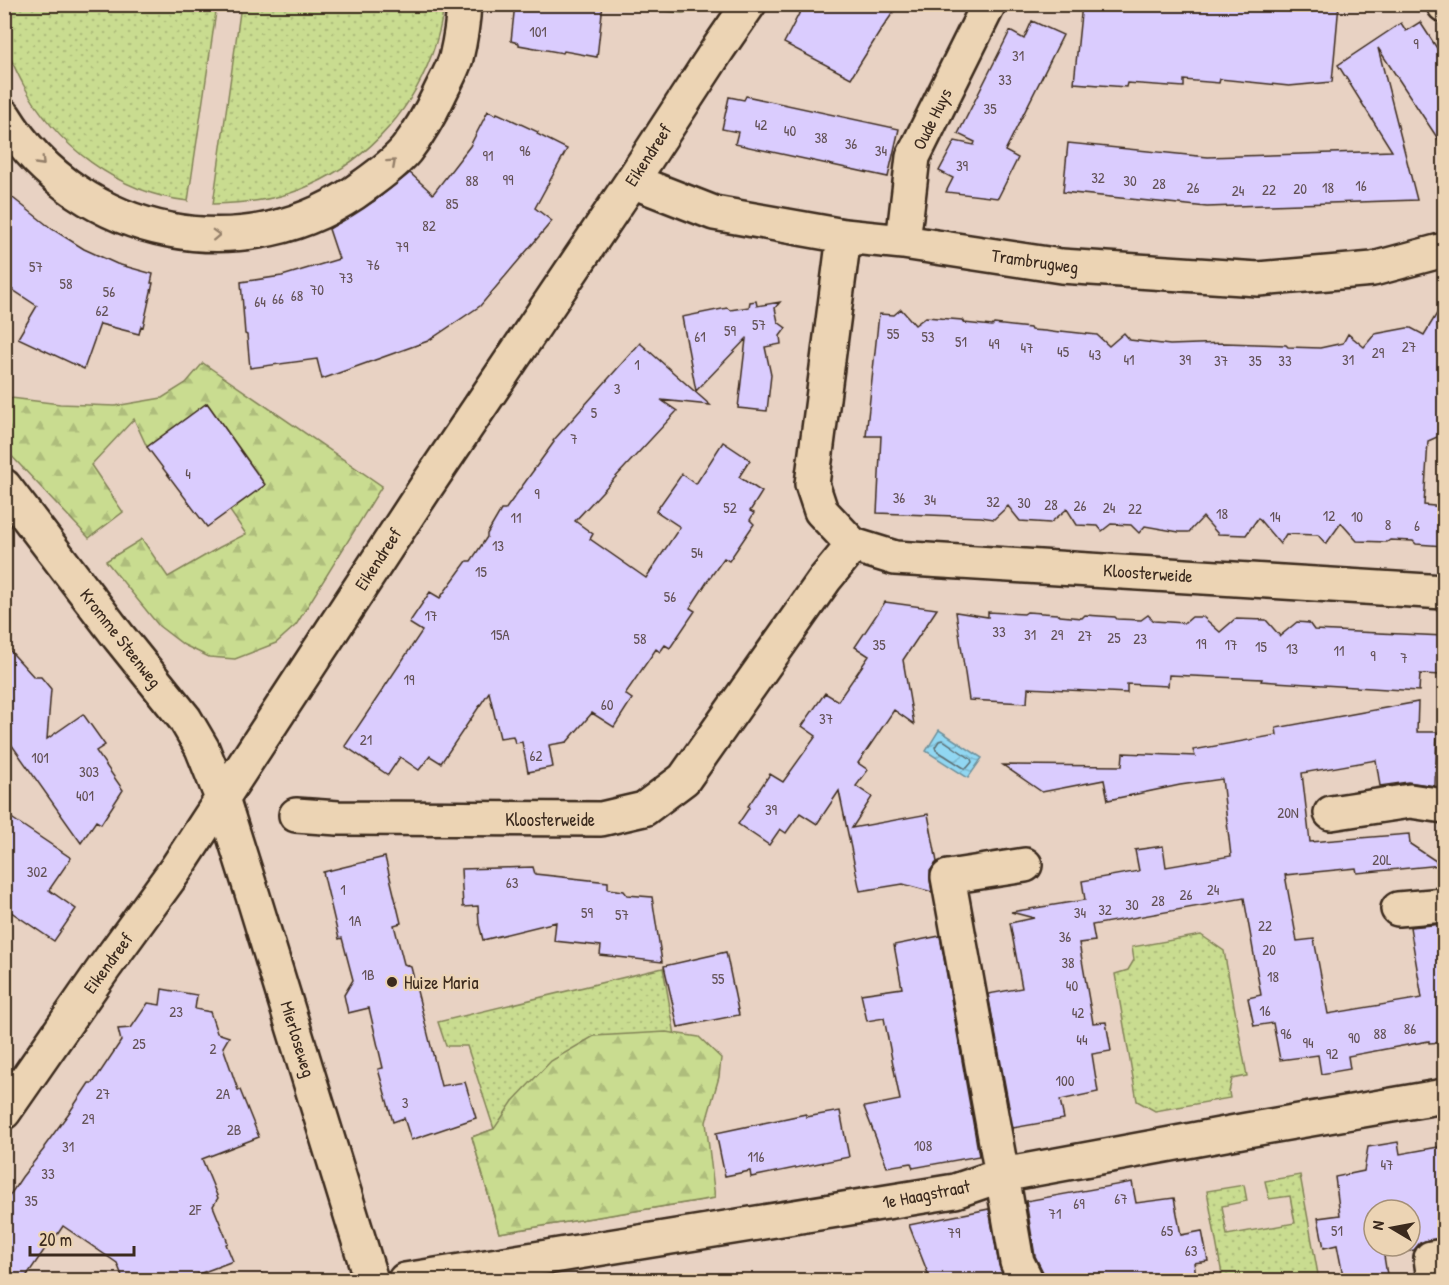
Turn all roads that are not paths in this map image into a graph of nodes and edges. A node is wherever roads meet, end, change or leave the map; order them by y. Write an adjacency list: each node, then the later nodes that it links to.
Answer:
1 (464, 4): 4 (street, one-way to 1)
2 (749, 4): 5 (street, Eikendreef)
3 (989, 4): 7 (street, Oude Huys)
4 (4, 116)
5 (632, 181): 6 (street, Trambrugweg); 12 (street, Eikendreef)
6 (844, 236): 7 (street, Trambrugweg); 10 (street, Kloosterweide)
7 (903, 242): 8 (street, Trambrugweg)
8 (1444, 250)
9 (4, 486): 12 (street, Kromme Steenweg)
10 (853, 545): 11 (street, Kloosterweide); 15 (street, Kloosterweide)
11 (1444, 592)
12 (222, 798): 20 (street, Eikendreef); 23 (street, Mierloseweg)
13 (1444, 806): 14 (street)
14 (1331, 813)
15 (296, 815)
16 (1024, 865): 21 (street)
17 (1444, 905): 18 (street)
18 (1398, 909)
19 (1444, 1096): 21 (street, 1e Haagstraat)
20 (4, 1112)
21 (1002, 1175): 24 (street, 1e Haagstraat); 25 (street)
22 (1444, 1256): 26 (street)
23 (371, 1281)
24 (405, 1281)
25 (1026, 1281)
26 (1434, 1281)

